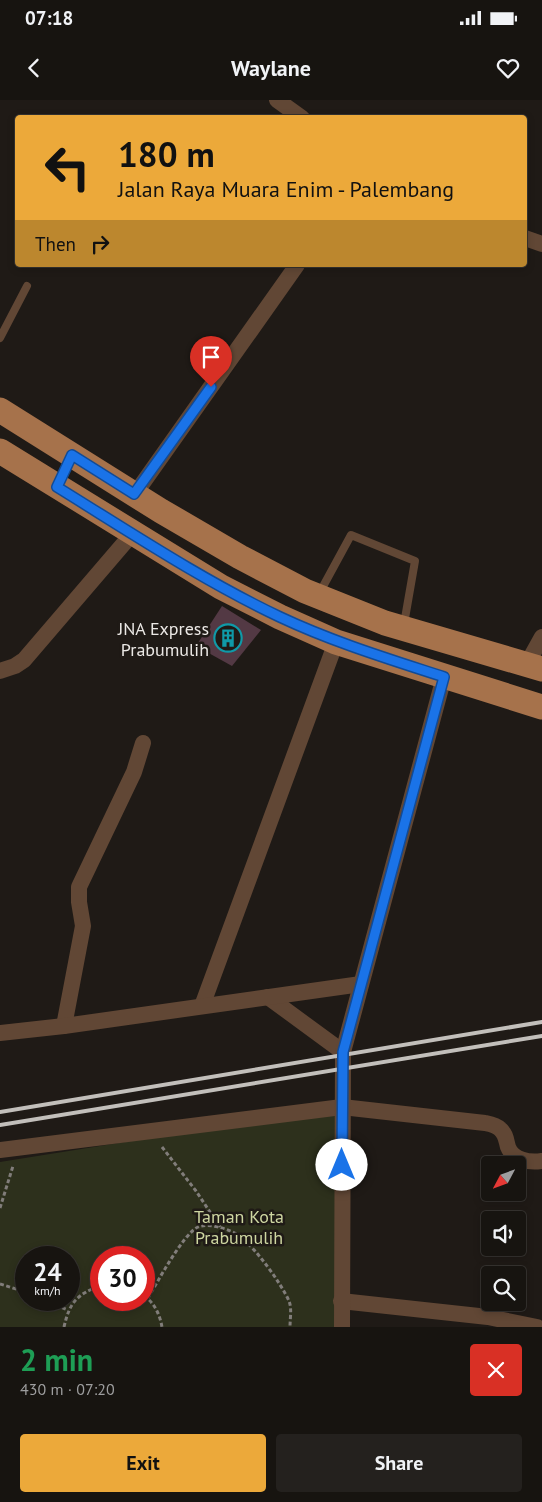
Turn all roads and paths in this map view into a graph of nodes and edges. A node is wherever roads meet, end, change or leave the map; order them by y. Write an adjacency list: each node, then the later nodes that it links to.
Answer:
1 (277, 100): 2 (street)
2 (298, 115)
3 (527, 239): 4 (street)
4 (542, 244)
5 (297, 267): 13 (street)
6 (27, 286): 7 (lane)
7 (0, 338)
8 (0, 410): 9 (main road)
9 (35, 432): 10 (main road); 11 (main road)
10 (72, 455): 12 (main road); 13 (main road)
11 (9, 457): 12 (main road)
12 (57, 487): 14 (main road)
13 (134, 494): 15 (main road)
14 (132, 534): 18 (main road); 20 (street)
15 (318, 596): 16 (main road); 16 (lane)
16 (403, 629): 19 (main road)
17 (542, 637): 19 (street)
18 (336, 642): 21 (main road); 26 (street)
19 (535, 667)
20 (0, 671)
21 (444, 677): 22 (main road); 24 (street)
22 (542, 708)
23 (143, 744): 27 (street)
24 (361, 984): 25 (street); 29 (street)
25 (268, 997): 26 (street); 29 (street)
26 (202, 1006): 27 (street)
27 (64, 1026): 28 (street)
28 (0, 1033)
29 (343, 1052): 30 (street)
30 (342, 1107): 31 (street); 34 (street); 40 (street)
31 (150, 1131): 32 (street); 36 (path)
32 (19, 1147): 33 (street); 35 (path)
33 (0, 1150)
34 (542, 1161)
35 (0, 1208)
36 (220, 1228): 38 (path); 45 (path)
37 (0, 1284): 39 (path)
38 (155, 1287)
39 (15, 1289)
40 (341, 1301): 46 (street); 47 (street)
41 (155, 1308): 44 (path)
42 (68, 1311): 43 (path)
43 (64, 1327)
44 (162, 1327)
45 (290, 1327)
46 (342, 1327)
47 (537, 1327)

